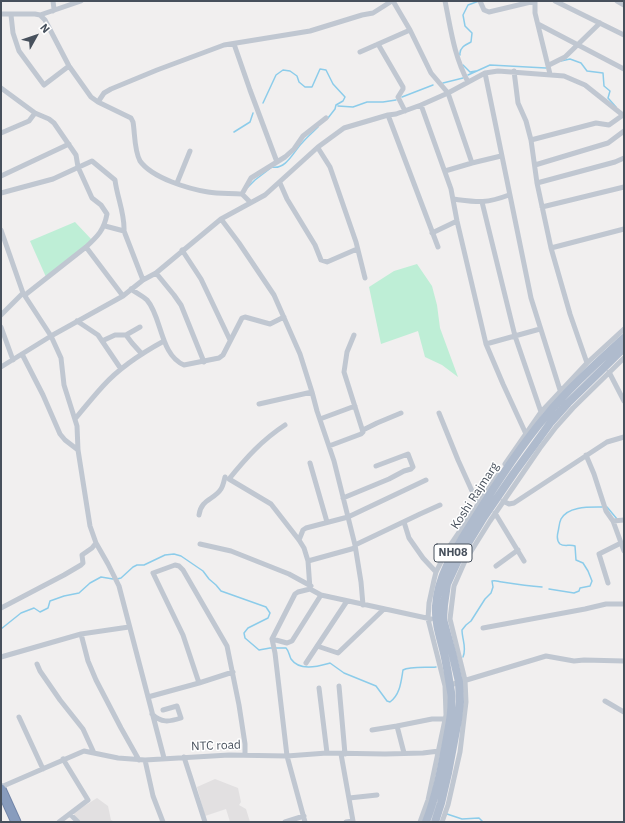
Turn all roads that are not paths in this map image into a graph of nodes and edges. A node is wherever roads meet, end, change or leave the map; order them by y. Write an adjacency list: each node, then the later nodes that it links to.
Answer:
1 (53, 1): 10 (street)
2 (81, 1): 10 (street)
3 (392, 1): 16 (street); 18 (street)
4 (445, 1): 28 (street)
5 (535, 1): 8 (street); 14 (street)
6 (555, 1): 15 (street)
7 (617, 1): 9 (street)
8 (480, 2)
9 (624, 5)
10 (53, 11): 13 (street)
11 (1, 14): 12 (street)
12 (11, 15): 13 (street); 23 (street)
13 (40, 16): 23 (street)
14 (538, 24): 20 (street); 22 (street)
15 (600, 24): 17 (street); 20 (street)
16 (410, 30): 19 (street); 31 (street)
17 (624, 35)
18 (234, 44): 32 (street); 47 (street)
19 (378, 44): 21 (street); 34 (street)
20 (579, 44): 22 (street); 24 (street)
21 (360, 52)
22 (549, 65): 27 (street)
23 (69, 66): 32 (street)
24 (624, 69)
25 (514, 72): 26 (street); 27 (street); 41 (street)
26 (485, 73): 28 (street); 45 (street)
27 (550, 74): 37 (street)
28 (468, 82): 31 (street)
29 (1, 88): 30 (street)
30 (4, 93): 35 (street)
31 (448, 93): 33 (street); 48 (street)
32 (98, 102): 53 (street)
33 (422, 105): 34 (street); 51 (street)
34 (404, 111): 36 (street)
35 (35, 113): 40 (street); 42 (street)
36 (388, 115): 43 (street); 70 (street)
37 (623, 115): 41 (street)
38 (326, 118): 47 (street)
39 (624, 131): 49 (street)
40 (1, 133)
41 (531, 140): 49 (street)
42 (69, 144): 50 (street); 52 (street)
43 (318, 148): 54 (street); 74 (street)
44 (190, 151): 53 (street)
45 (501, 156): 48 (street); 59 (street)
46 (624, 158): 55 (street)
47 (277, 162): 58 (street)
48 (472, 163): 51 (street)
49 (535, 165): 55 (street)
50 (78, 167): 57 (street); 66 (street); 69 (street)
51 (445, 171): 60 (street)
52 (1, 176)
53 (177, 183): 58 (street)
54 (280, 183): 61 (street); 74 (street)
55 (537, 183): 63 (street)
56 (624, 187): 63 (street)
57 (1, 193)
58 (242, 194): 61 (street)
59 (509, 195): 62 (street); 87 (street)
60 (453, 198): 62 (street); 65 (street)
61 (250, 202): 64 (street)
62 (482, 202): 92 (street)
63 (542, 207): 73 (street)
64 (220, 219): 75 (street); 83 (street)
65 (457, 220): 70 (street); 97 (street)
66 (105, 226): 69 (street); 71 (street)
67 (624, 229): 73 (street)
68 (1, 230): 80 (street)
69 (124, 231): 78 (street)
70 (432, 233): 72 (street)
71 (86, 247): 80 (street); 81 (street)
72 (438, 247)
73 (551, 248): 104 (street)
74 (357, 249): 77 (street)
75 (182, 250): 76 (street); 94 (street)
76 (156, 273): 78 (street); 103 (street)
77 (365, 278)
78 (143, 280): 79 (street)
79 (131, 289): 81 (street); 96 (street)
80 (24, 294): 82 (street); 91 (street)
81 (123, 296): 84 (street)
82 (1, 315)
83 (284, 318): 94 (street); 110 (street)
84 (77, 321): 91 (street); 95 (street)
85 (1, 327): 102 (street)
86 (140, 328): 89 (street)
87 (540, 329): 92 (street); 109 (street)
88 (624, 329): 104 (street)
89 (126, 335): 95 (street); 99 (street)
90 (354, 335): 113 (street)
91 (51, 336): 100 (street); 117 (street)
92 (515, 336): 97 (street); 114 (street)
93 (624, 338): 108 (main road, Koshi Rajmarg / NH08)
94 (230, 340): 103 (street)
95 (102, 341): 106 (street)
96 (164, 341): 99 (street); 103 (street)
97 (486, 344): 121 (street)
98 (624, 348): 108 (main road, Koshi Rajmarg / NH08)
99 (141, 353): 106 (street)
100 (22, 354): 102 (street); 124 (street)
101 (624, 358): 107 (street)
102 (13, 360): 105 (street)
103 (204, 362)
104 (587, 363): 108 (street)
105 (1, 367)
106 (121, 369): 117 (street)
107 (609, 372): 108 (street); 111 (street)
108 (583, 383): 109 (street); 128 (street); 128 (main road, Koshi Rajmarg / NH08)
109 (560, 390): 114 (street)
110 (312, 392): 112 (street); 118 (street)
111 (624, 400)
112 (259, 404)
113 (355, 406): 118 (street); 120 (street)
114 (541, 412): 121 (street)
115 (439, 413): 133 (street)
116 (401, 414): 120 (street)
117 (75, 419): 124 (street)
118 (320, 419): 123 (street)
119 (285, 425): 141 (street)
120 (363, 430): 123 (street)
121 (526, 434): 128 (street)
122 (624, 437): 125 (street)
123 (329, 446): 131 (street)
124 (78, 450): 142 (street)
125 (586, 455): 132 (street); 138 (street)
126 (310, 462): 139 (street)
127 (376, 466): 131 (street)
128 (511, 471): 132 (street); 133 (main road, Koshi Rajmarg / NH08); 160 (main road, Koshi Rajmarg / NH08)
129 (225, 477): 136 (street)
130 (426, 480): 137 (street)
131 (344, 498): 137 (street)
132 (503, 501): 135 (street)
133 (482, 503): 151 (street); 160 (main road, Koshi Rajmarg / NH08)
134 (440, 505): 140 (street)
135 (495, 513): 146 (street); 160 (street)
136 (199, 515)
137 (348, 517): 139 (street); 145 (street)
138 (618, 520): 143 (street)
139 (327, 522): 141 (street)
140 (404, 522): 145 (street); 151 (street)
141 (299, 540): 148 (street)
142 (96, 543): 158 (street); 161 (street)
143 (622, 543): 147 (street); 152 (street)
144 (200, 544): 153 (street)
145 (355, 546): 148 (street); 157 (street)
146 (518, 550): 149 (street); 150 (street)
147 (624, 551)
148 (308, 561): 153 (street)
149 (524, 561)
150 (496, 566)
151 (436, 572): 160 (street)
152 (608, 583)
153 (311, 587): 154 (street); 164 (street)
154 (321, 595): 155 (street); 164 (street)
155 (348, 601): 157 (street); 165 (street)
156 (624, 604): 162 (street)
157 (363, 605): 159 (street)
158 (1, 608)
159 (384, 609): 160 (street); 165 (street)
160 (439, 619): 166 (main road, Koshi Rajmarg / NH08); 172 (main road, Koshi Rajmarg / NH08)
161 (128, 627): 163 (street); 177 (street)
162 (483, 628)
163 (81, 634): 167 (street); 196 (street)
164 (272, 642): 192 (street)
165 (317, 646): 169 (street)
166 (441, 655): 174 (main road, Koshi Rajmarg / NH08); 183 (street)
167 (1, 657)
168 (624, 661): 172 (street)
169 (306, 663)
170 (37, 664): 187 (street)
171 (233, 672): 173 (street); 173 (street); 191 (street)
172 (462, 681): 174 (street); 214 (main road, Koshi Rajmarg / NH08); 215 (street)
173 (199, 683): 177 (street)
174 (450, 685): 213 (main road, Koshi Rajmarg / NH08)
175 (339, 686): 190 (street)
176 (319, 688): 188 (street)
177 (148, 697): 181 (street)
178 (605, 701): 180 (street)
179 (163, 710): 181 (street)
180 (624, 712)
181 (152, 714): 194 (street)
182 (19, 717): 198 (street)
183 (446, 719): 184 (street); 186 (street)
184 (397, 726): 185 (street); 189 (street)
185 (372, 730)
186 (439, 751): 189 (street, NTC road); 212 (street)
187 (94, 753): 195 (street, NTC road); 196 (street, NTC road)
188 (327, 753): 190 (street, NTC road); 192 (street, NTC road)
189 (404, 753): 190 (street, NTC road)
190 (343, 754): 201 (street)
191 (245, 755): 192 (street, NTC road); 193 (street, NTC road)
192 (287, 756): 203 (street)
193 (184, 757): 194 (street, NTC road); 208 (street)
194 (164, 758): 197 (street, NTC road)
195 (63, 759): 198 (street, NTC road); 202 (street)
196 (139, 760): 197 (street, NTC road)
197 (145, 760): 207 (street)
198 (42, 769): 199 (street, NTC road)
199 (1, 788): 204 (highway)
200 (377, 795): 201 (street)
201 (349, 798): 211 (street)
202 (70, 814): 205 (street); 206 (street)
203 (304, 816): 209 (street); 210 (street)
204 (16, 822)
205 (58, 822)
206 (78, 822)
207 (163, 822)
208 (206, 822)
209 (285, 822)
210 (305, 822)
211 (346, 822)
212 (420, 822)
213 (426, 822)
214 (435, 822)
215 (442, 822)

